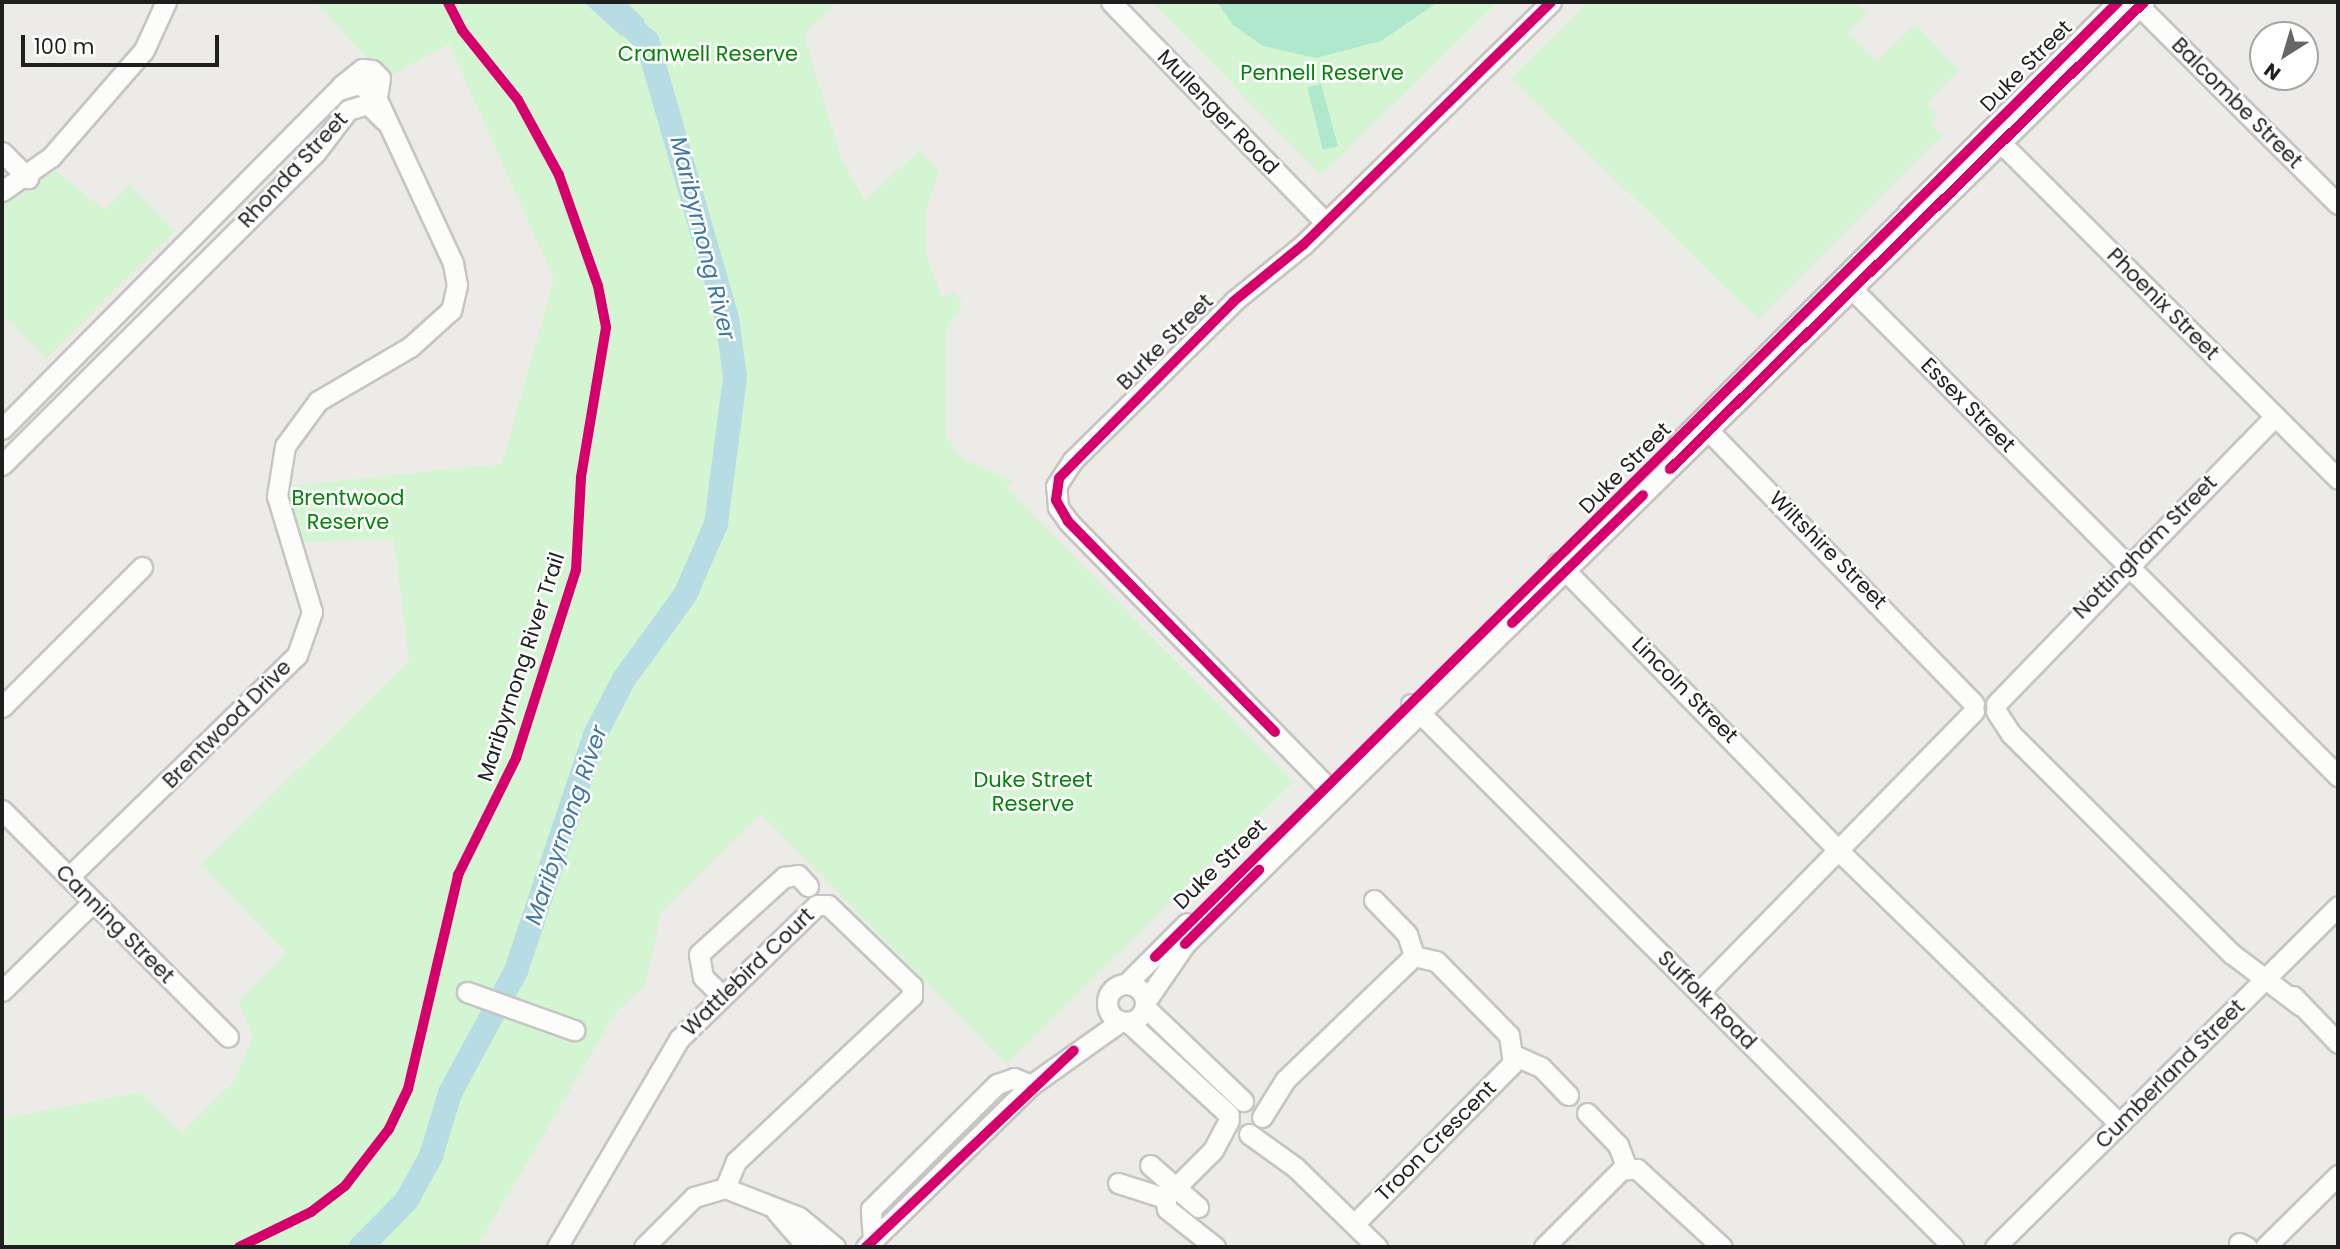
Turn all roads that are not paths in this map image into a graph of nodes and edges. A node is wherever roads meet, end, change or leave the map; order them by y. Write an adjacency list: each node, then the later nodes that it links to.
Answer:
1 (166, 2): 10 (street)
2 (1111, 2): 13 (street, Mullenger Road)
3 (1551, 2): 13 (street, Burke Street)
4 (2118, 2): 6 (street, Duke Street)
5 (2139, 3): 8 (street, Duke Street); 12 (street, Balcombe Street)
6 (1988, 130): 8 (street, Phoenix Street); 14 (street, Duke Street)
7 (395, 135): 17 (street, Rhonda Street); 18 (street, Rhonda Street); 30 (street, Brentwood Drive)
8 (2003, 144): 14 (street, Duke Street); 15 (street, Phoenix Street)
9 (2, 152): 10 (street)
10 (28, 178): 11 (street)
11 (2, 191)
12 (2338, 204)
13 (1325, 222): 27 (street, Burke Street)
14 (1846, 283): 16 (street, Duke Street); 20 (street, Essex Street)
15 (2275, 416): 19 (street, Phoenix Street); 20 (street, Nottingham Street)
16 (1704, 426): 21 (street, Duke Street); 24 (street, Wiltshire Street)
17 (2, 429)
18 (2, 465)
19 (2338, 479)
20 (2127, 565): 24 (street, Nottingham Street); 26 (street, Essex Street)
21 (1561, 566): 25 (street, Duke Street); 29 (street, Lincoln Street)
22 (142, 567): 23 (street)
23 (2, 707)
24 (1984, 707): 29 (street, Nottingham Street); 36 (street, Wiltshire Street)
25 (1417, 710): 27 (street, Duke Street); 40 (street, Suffolk Road)
26 (2338, 776)
27 (1331, 790): 37 (street, Duke Street); 43 (street, Duke Street)
28 (2, 810): 30 (street, Canning Street)
29 (1843, 848): 40 (street, Nottingham Street); 53 (street, Lincoln Street)
30 (69, 877): 33 (street, Canning Street)
31 (808, 886): 41 (street)
32 (1374, 900): 35 (street)
33 (93, 902): 38 (street); 46 (street, Canning Street)
34 (2338, 906): 36 (street, Cumberland Street)
35 (1414, 956): 48 (street); 52 (street)
36 (2265, 979): 47 (street, Wiltshire Street); 53 (street, Cumberland Street)
37 (1126, 984): 42 (street); 43 (street)
38 (2, 991)
39 (467, 992): 45 (street)
40 (1699, 992): 64 (street, Suffolk Road)
41 (722, 996): 58 (street, Wattlebird Court); 66 (street, Wattlebird Court)
42 (1107, 1002): 44 (street); 49 (street)
43 (1145, 1004): 44 (street); 52 (street)
44 (1125, 1021): 49 (street); 52 (street)
45 (574, 1030)
46 (228, 1038)
47 (2338, 1043)
48 (1516, 1056): 50 (street); 62 (street, Troon Crescent)
49 (1031, 1085): 63 (street)
50 (1568, 1095)
51 (1587, 1113): 55 (street)
52 (1246, 1118): 59 (street); 62 (street)
53 (2120, 1124): 65 (street, Cumberland Street)
54 (1150, 1165): 59 (street)
55 (1627, 1169): 72 (street); 73 (street)
56 (2338, 1175): 74 (street)
57 (1118, 1183): 59 (street)
58 (725, 1188): 61 (street); 67 (street)
59 (1171, 1192): 60 (street); 70 (street)
60 (1198, 1207)
61 (773, 1208): 68 (street); 69 (street)
62 (1354, 1224): 71 (street)
63 (869, 1244)
64 (1953, 1246)
65 (1999, 1246)
66 (557, 1247)
67 (644, 1247)
68 (807, 1247)
69 (835, 1247)
70 (1214, 1247)
71 (1377, 1247)
72 (1544, 1247)
73 (1722, 1247)
74 (2265, 1247)

